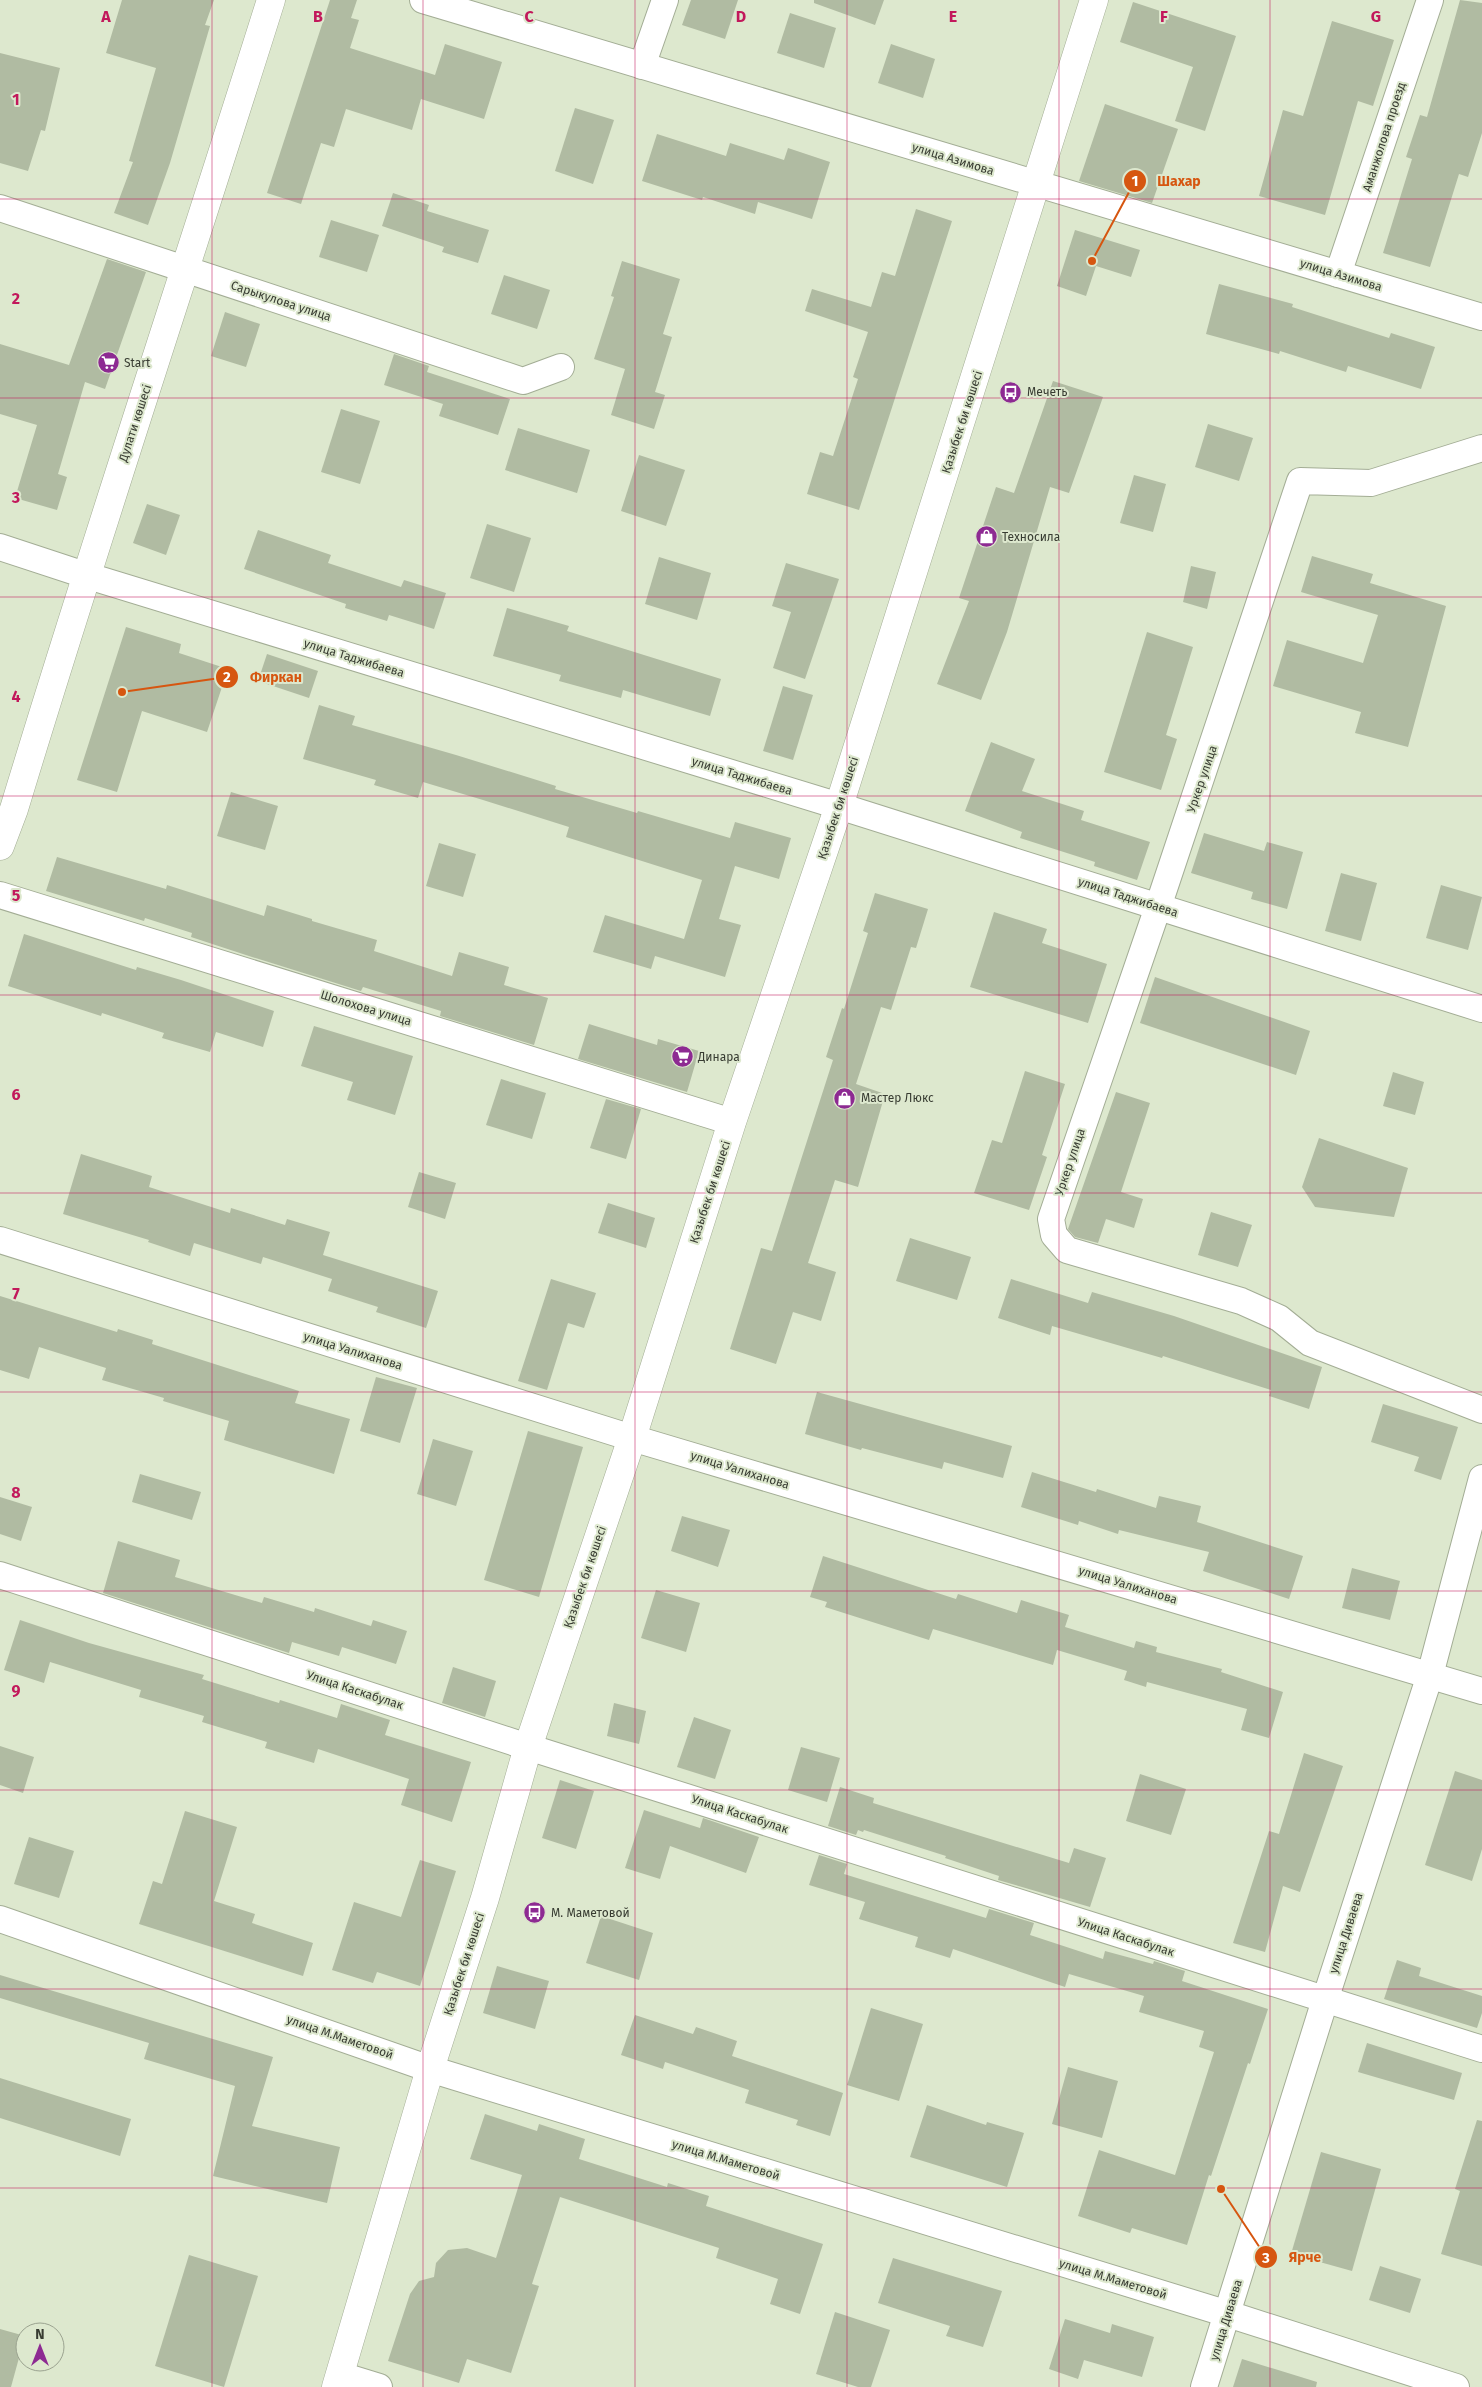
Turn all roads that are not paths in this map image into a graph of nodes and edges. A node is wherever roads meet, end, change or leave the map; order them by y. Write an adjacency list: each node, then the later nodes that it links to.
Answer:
1 (271, 0): 9 (main road, Дулати көшесі)
2 (423, 0): 6 (street, улица Азимова)
3 (665, 0): 6 (street)
4 (1094, 0): 7 (main road, Қазыбек би көшесі)
5 (1430, 0): 10 (street, Аманжолова проезд)
6 (642, 66): 7 (street, улица Азимова)
7 (1037, 184): 10 (street, улица Азимова); 17 (main road, Қазыбек би көшесі)
8 (0, 208): 9 (street, Сарыкулова улица)
9 (186, 269): 12 (street, Сарыкулова улица); 15 (main road, Дулати көшесі)
10 (1338, 274): 11 (street, улица Азимова)
11 (1482, 318)
12 (561, 367)
13 (1482, 448): 20 (street, Уркер улица)
14 (0, 547): 15 (street, улица Таджибаева)
15 (85, 575): 16 (main road, Дулати көшесі); 17 (street, улица Таджибаева)
16 (7, 806): 18 (main road, Дулати көшесі)
17 (839, 806): 20 (street, улица Таджибаева); 22 (main road, Қазыбек би көшесі)
18 (0, 846)
19 (0, 895): 22 (street, Шолохова улица)
20 (1158, 907): 21 (street, улица Таджибаева); 24 (street, Уркер улица)
21 (1482, 1009)
22 (732, 1122): 25 (main road, Қазыбек би көшесі)
23 (0, 1240): 25 (street, улица Уалиханова)
24 (1482, 1410)
25 (632, 1438): 28 (street, улица Уалиханова); 30 (main road, Қазыбек би көшесі)
26 (1482, 1478): 28 (street, улица Диваева)
27 (0, 1575): 30 (street, Улица Каскабулак)
28 (1430, 1675): 29 (street, улица Уалиханова); 32 (street, улица Диваева)
29 (1482, 1691)
30 (528, 1747): 32 (street, Улица Каскабулак); 34 (main road, Қазыбек би көшесі)
31 (0, 1919): 34 (street, улица М.Маметовой)
32 (1324, 2000): 33 (street, Улица Каскабулак); 35 (street, улица Диваева)
33 (1482, 2049)
34 (430, 2069): 35 (street, улица М.Маметовой); 36 (main road, Қазыбек би көшесі)
35 (1228, 2314): 38 (street, улица Диваева); 39 (street, улица М.Маметовой)
36 (338, 2381): 37 (street)
37 (379, 2387)
38 (1204, 2387)
39 (1456, 2387)

